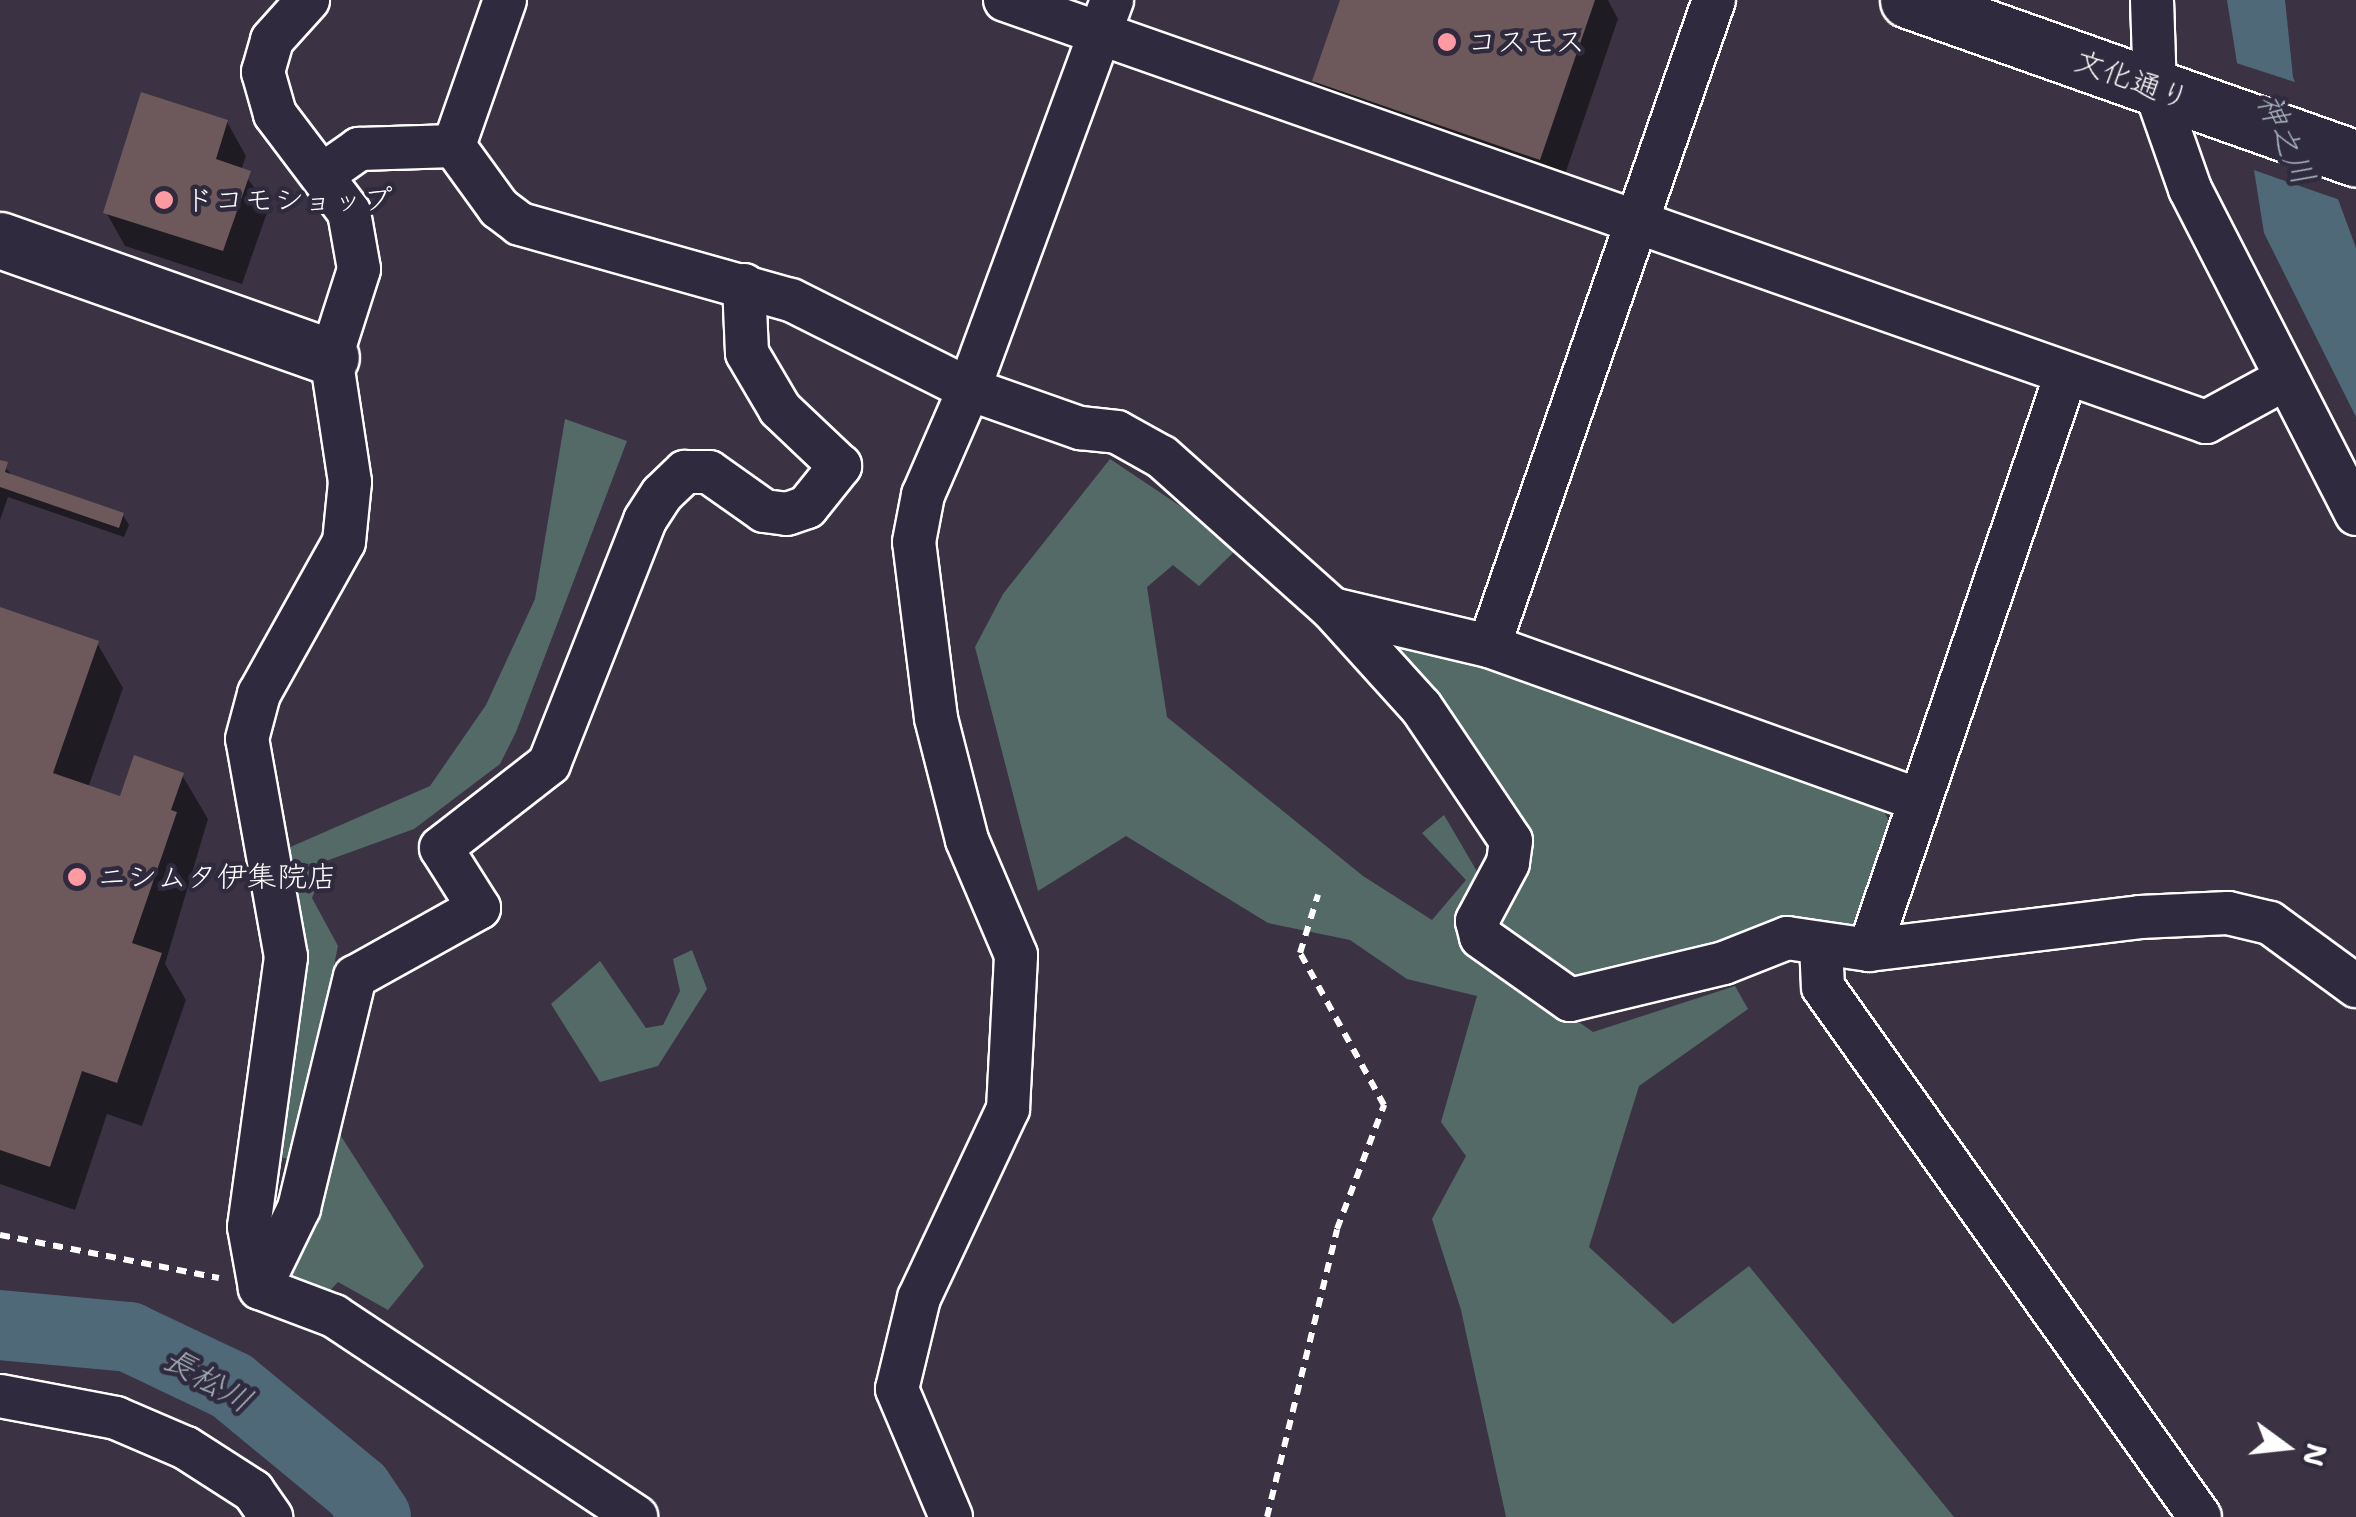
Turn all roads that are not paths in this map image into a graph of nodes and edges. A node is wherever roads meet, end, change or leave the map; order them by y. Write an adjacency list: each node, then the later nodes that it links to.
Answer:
1 (308, 0): 11 (street)
2 (505, 0): 9 (street)
3 (1005, 0): 7 (street)
4 (1714, 0): 12 (street)
5 (1908, 0): 8 (street, 文化通り)
6 (2152, 0): 8 (street)
7 (1106, 17): 12 (street); 18 (street)
8 (2156, 89): 10 (street, 文化通り); 17 (street)
9 (454, 146): 11 (street); 14 (street)
10 (2356, 159)
11 (325, 173): 15 (street)
12 (1639, 222): 16 (street); 21 (street)
13 (0, 240): 15 (street)
14 (744, 286): 18 (street); 26 (street)
15 (331, 357): 26 (street)
16 (2066, 375): 17 (street); 22 (street)
17 (2282, 380): 19 (street)
18 (970, 389): 20 (street); 30 (street)
19 (2356, 514)
20 (1332, 609): 21 (street); 23 (street)
21 (1488, 646): 22 (street)
22 (1917, 799): 24 (street)
23 (1822, 946): 24 (street); 31 (street)
24 (1869, 950): 25 (street)
25 (2356, 986)
26 (260, 1288): 29 (street)
27 (0, 1396): 28 (street)
28 (272, 1517)
29 (636, 1517)
30 (952, 1517)
31 (2200, 1517)

